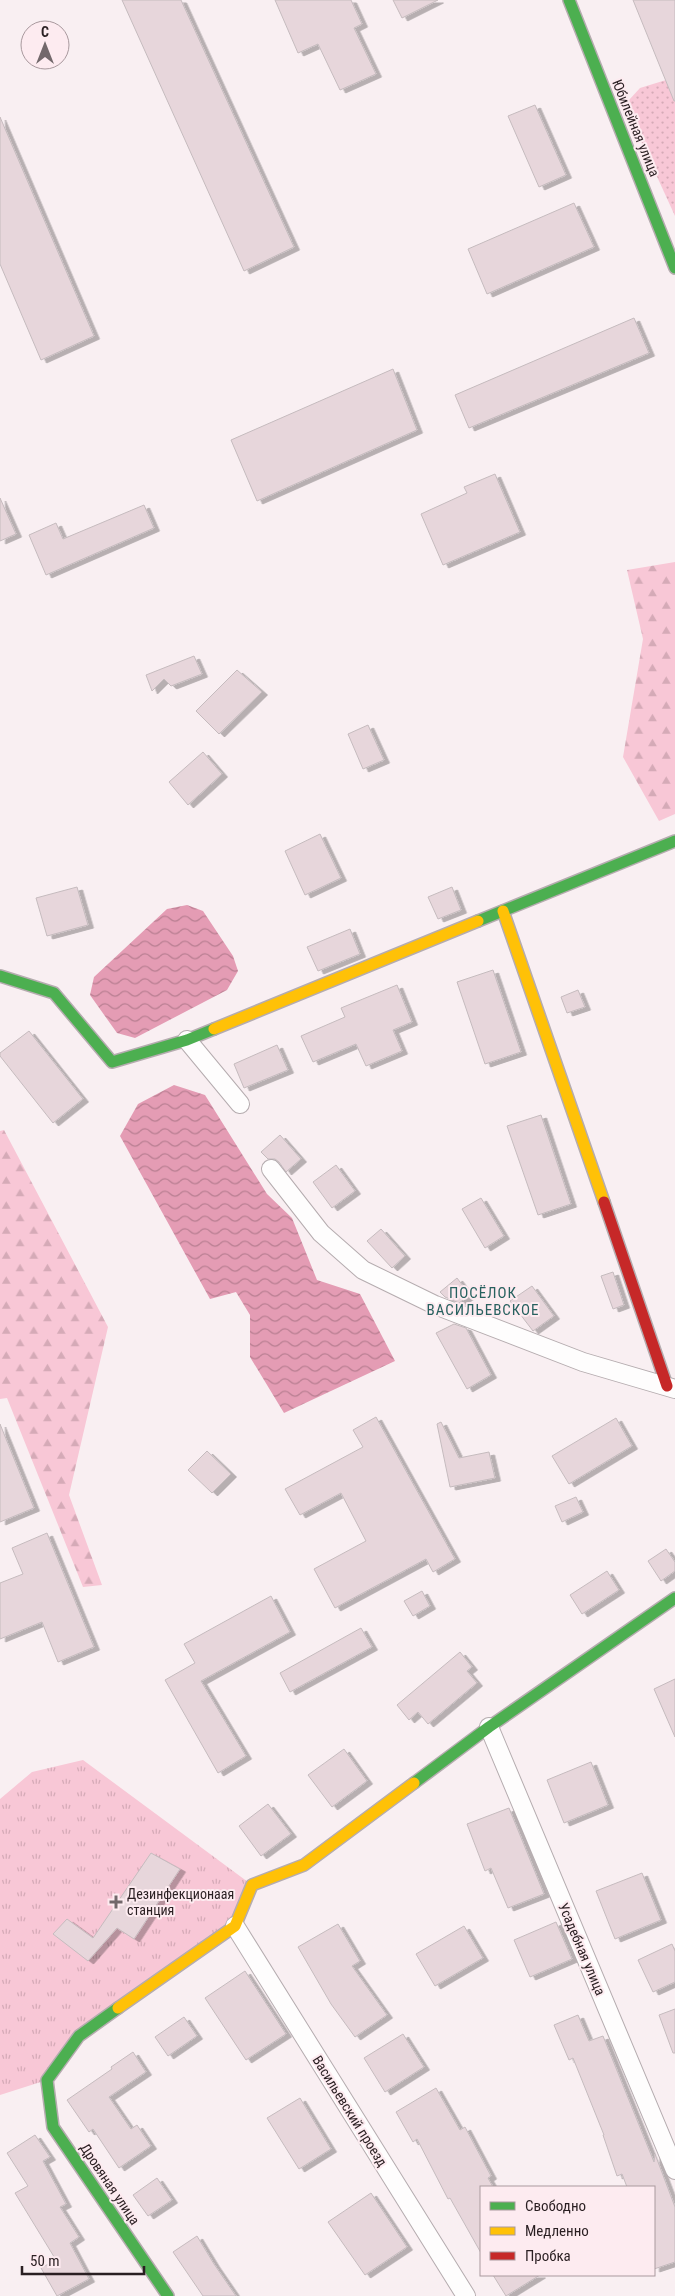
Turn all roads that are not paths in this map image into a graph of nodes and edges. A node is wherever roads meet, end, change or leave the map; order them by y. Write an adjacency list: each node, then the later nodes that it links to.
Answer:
1 (569, 0): 2 (street, Юбилейная улица)
2 (675, 268)
3 (675, 841): 4 (street)
4 (503, 911): 6 (street); 9 (street)
5 (0, 976): 6 (street)
6 (187, 1040): 7 (street)
7 (240, 1104)
8 (271, 1169): 9 (street)
9 (671, 1388)
10 (675, 1598): 11 (street)
11 (489, 1727): 12 (street); 13 (street, Усадебная улица)
12 (235, 1926): 14 (street, Дровяная улица); 15 (street, Васильевский проезд)
13 (675, 2170)
14 (168, 2296)
15 (466, 2296)

